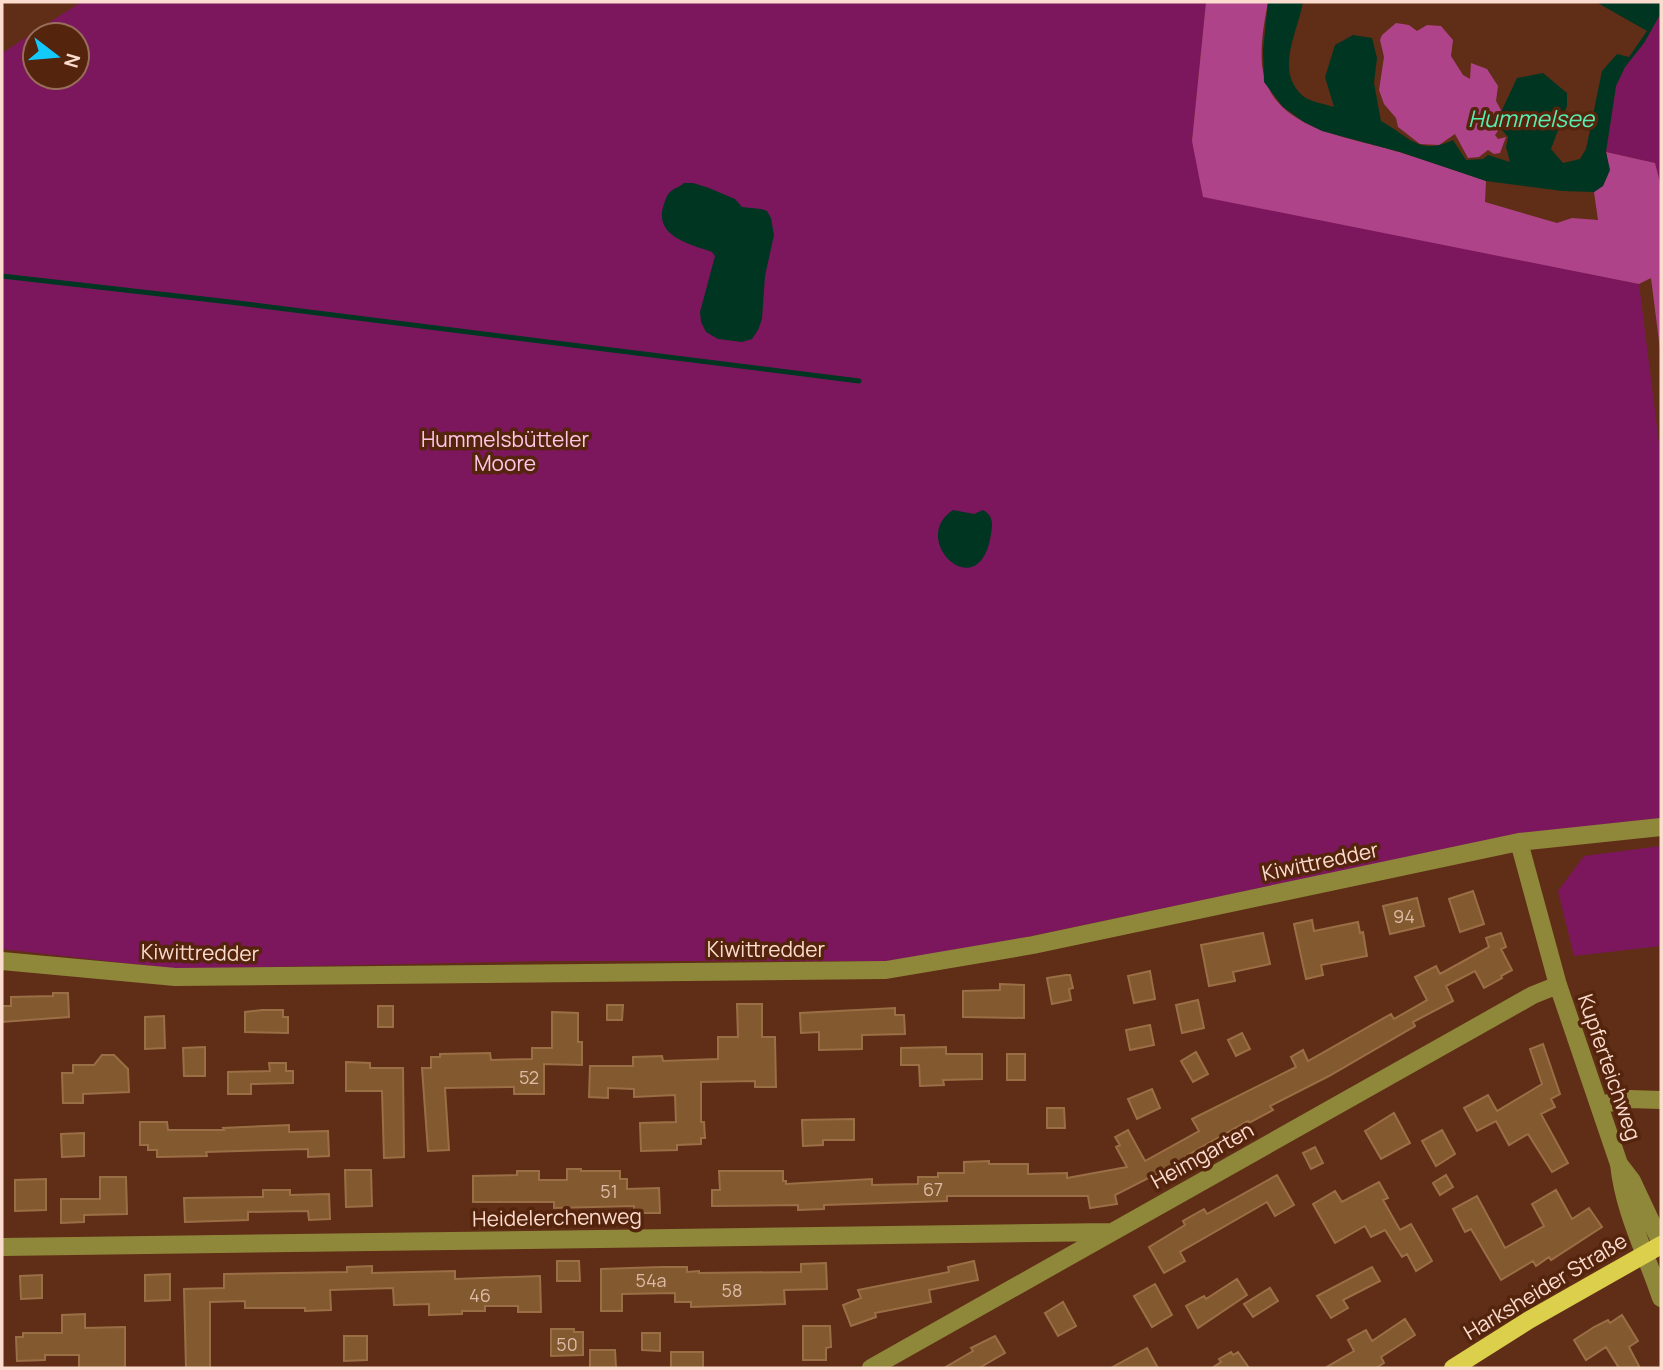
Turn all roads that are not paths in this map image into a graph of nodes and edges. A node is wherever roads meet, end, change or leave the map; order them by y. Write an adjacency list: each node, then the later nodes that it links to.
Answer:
1 (1661, 827): 2 (street, Kiwittredder)
2 (1519, 842): 3 (street, Kiwittredder); 4 (street)
3 (2, 961)
4 (1558, 985): 6 (street, Kupferteichweg); 8 (street, Heimgarten)
5 (1661, 1100): 6 (street)
6 (1599, 1105): 7 (street, Kupferteichweg)
7 (1619, 1164): 9 (street, Kupferteichweg); 11 (street, Kupferteichweg)
8 (1112, 1232): 10 (street, Heidelerchenweg); 13 (street, Heimgarten)
9 (1661, 1244): 11 (main road, Harksheider Straße)
10 (2, 1247)
11 (1645, 1254): 12 (street, Kupferteichweg); 14 (main road, Harksheider Straße)
12 (1661, 1298)
13 (871, 1368)
14 (1453, 1368)

